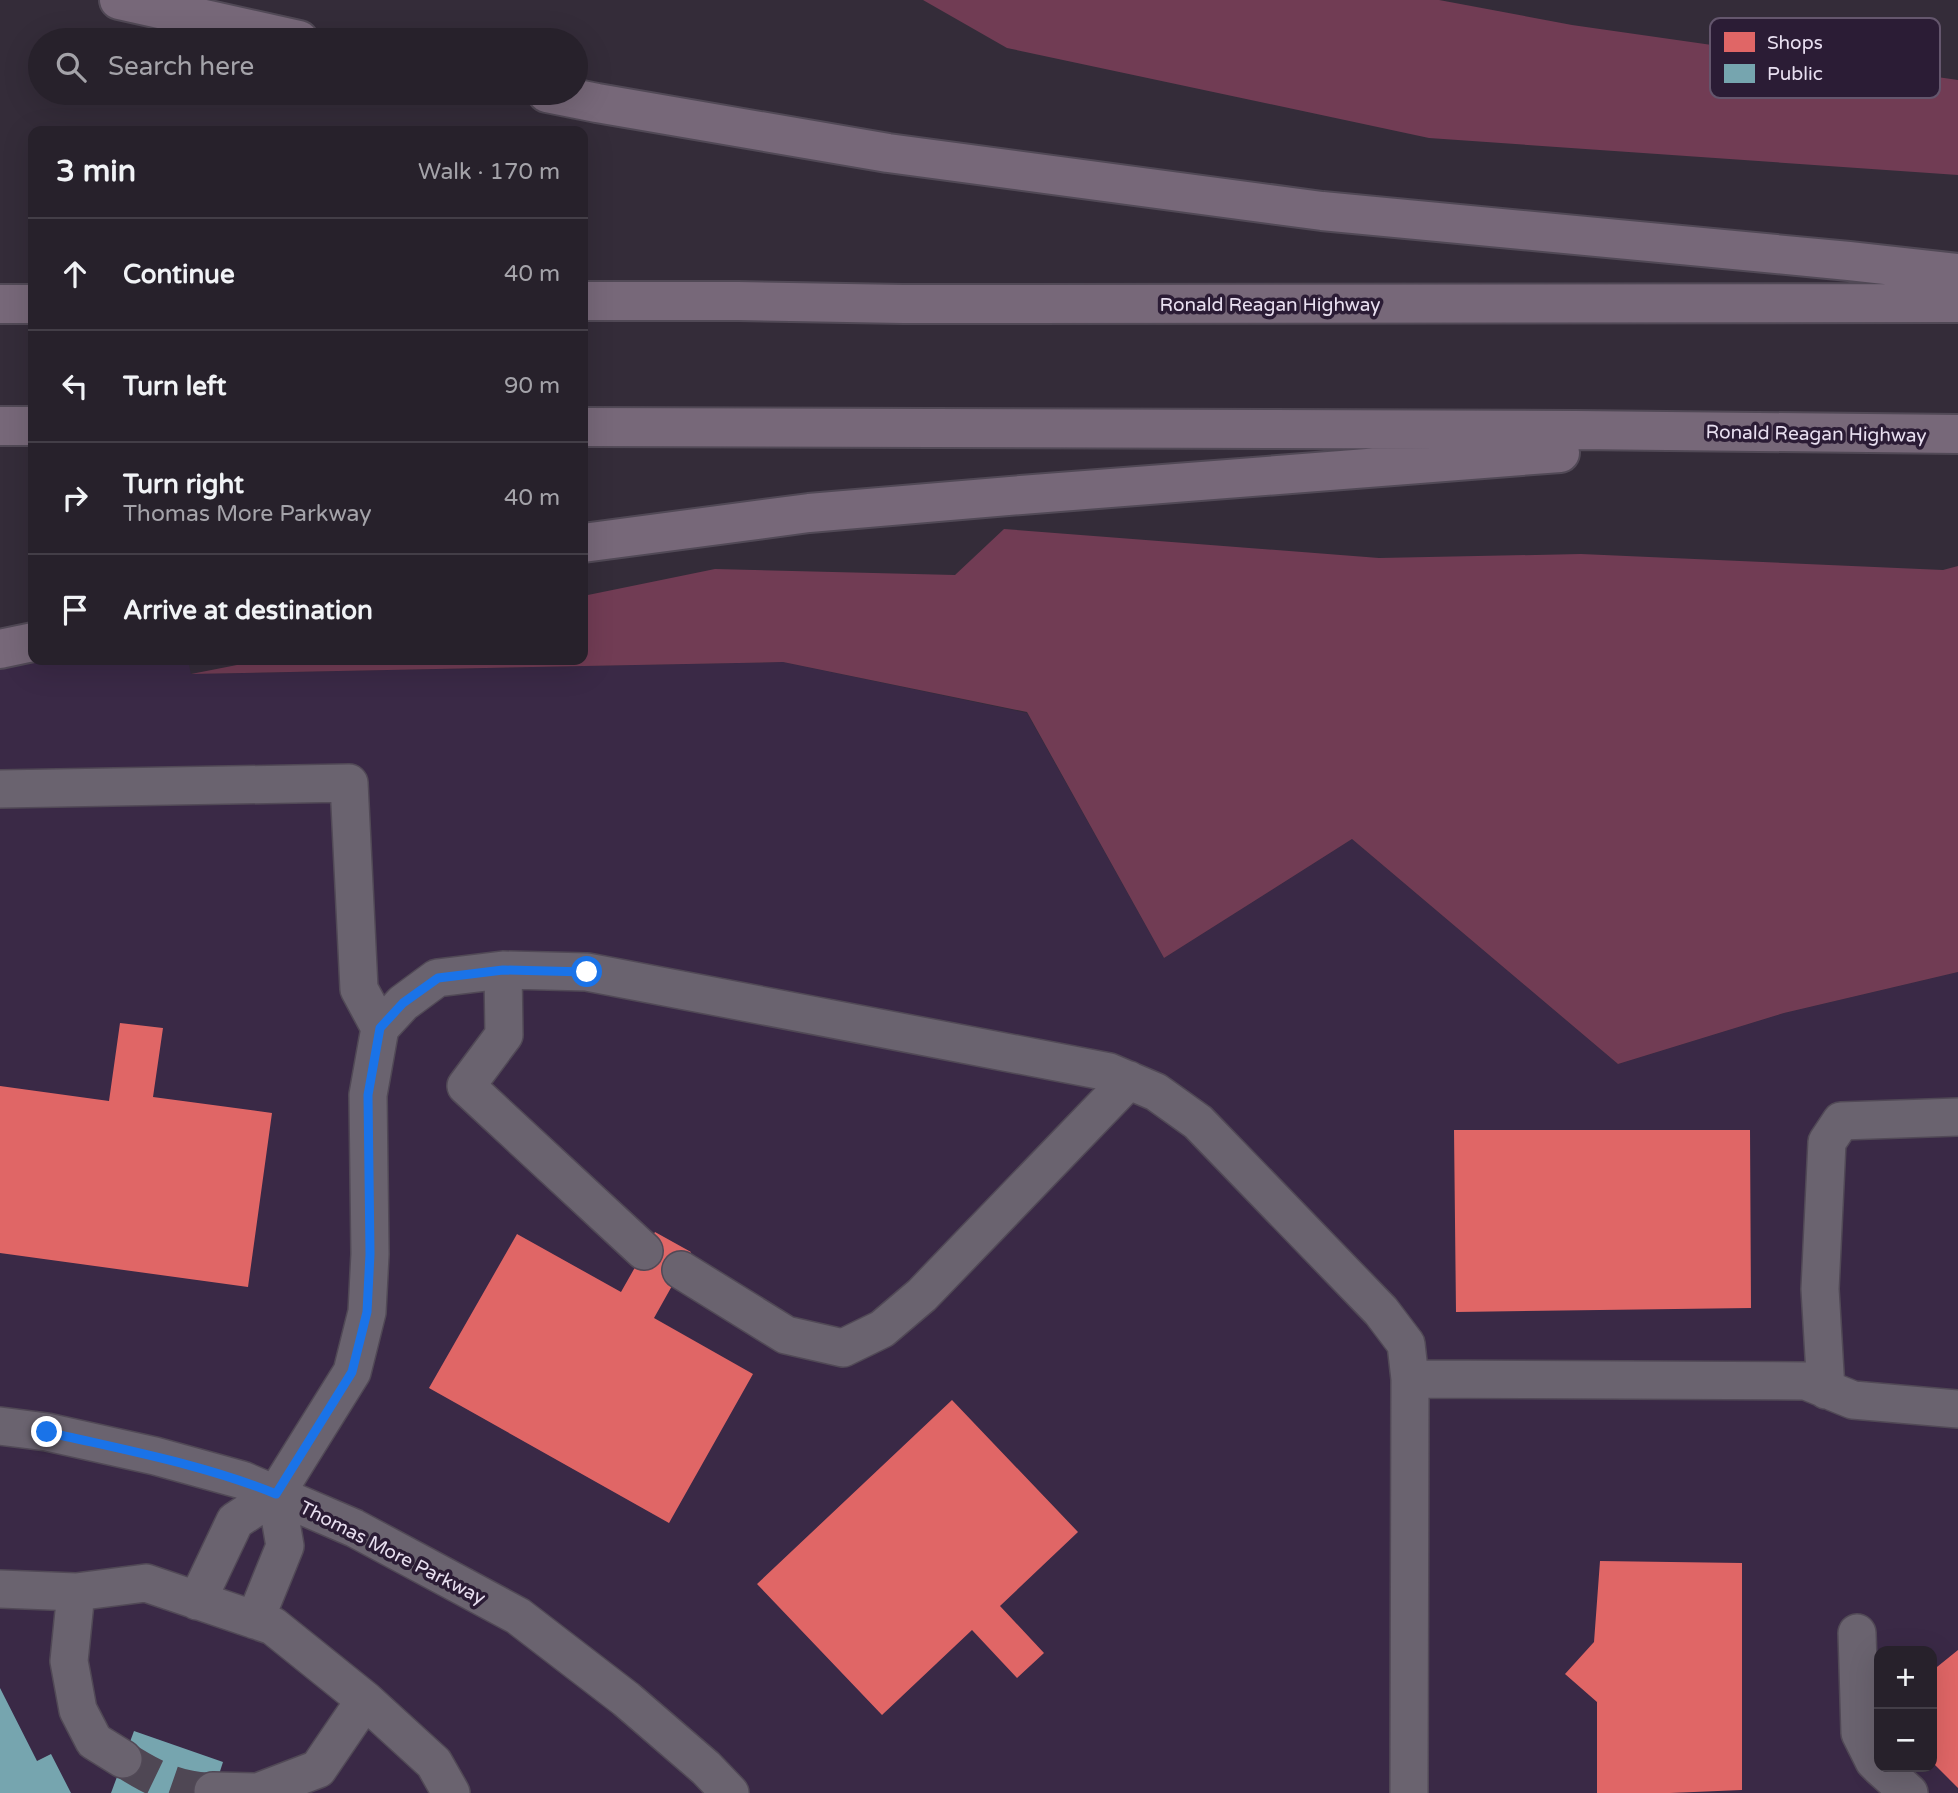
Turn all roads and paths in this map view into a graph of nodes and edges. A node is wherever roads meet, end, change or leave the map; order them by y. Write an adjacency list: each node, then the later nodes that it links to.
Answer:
1 (119, 0): 2 (highway)
2 (245, 28)
3 (588, 101): 4 (highway)
4 (1958, 273)
5 (588, 301): 6 (highway, Ronald Reagan Highway)
6 (1958, 303)
7 (0, 304): 8 (highway)
8 (28, 304)
9 (0, 426): 10 (highway)
10 (28, 426)
11 (588, 427): 12 (highway, Ronald Reagan Highway)
12 (1811, 433): 13 (highway, Ronald Reagan Highway); 14 (highway)
13 (1958, 434)
14 (588, 542)
15 (28, 643): 16 (highway)
16 (0, 649)
17 (0, 789): 19 (street)
18 (503, 970): 19 (street); 20 (street); 22 (street)
19 (380, 1028): 28 (street)
20 (1129, 1080): 23 (street); 24 (street)
21 (1958, 1118): 25 (street)
22 (644, 1251)
23 (681, 1270)
24 (1410, 1379): 25 (street); 41 (street)
25 (1826, 1390): 26 (street)
26 (1958, 1409)
27 (0, 1426): 28 (street, Thomas More Parkway)
28 (276, 1494): 31 (street); 32 (street); 40 (street, Thomas More Parkway)
29 (0, 1589): 30 (street)
30 (76, 1592): 31 (street); 35 (street)
31 (197, 1601): 32 (street)
32 (255, 1620): 34 (street)
33 (1857, 1633): 36 (street)
34 (365, 1700): 38 (street); 39 (street)
35 (123, 1759)
36 (1874, 1761)
37 (1886, 1772): 42 (street)
38 (214, 1791)
39 (451, 1793)
40 (730, 1793)
41 (1409, 1793)
42 (1909, 1793)

